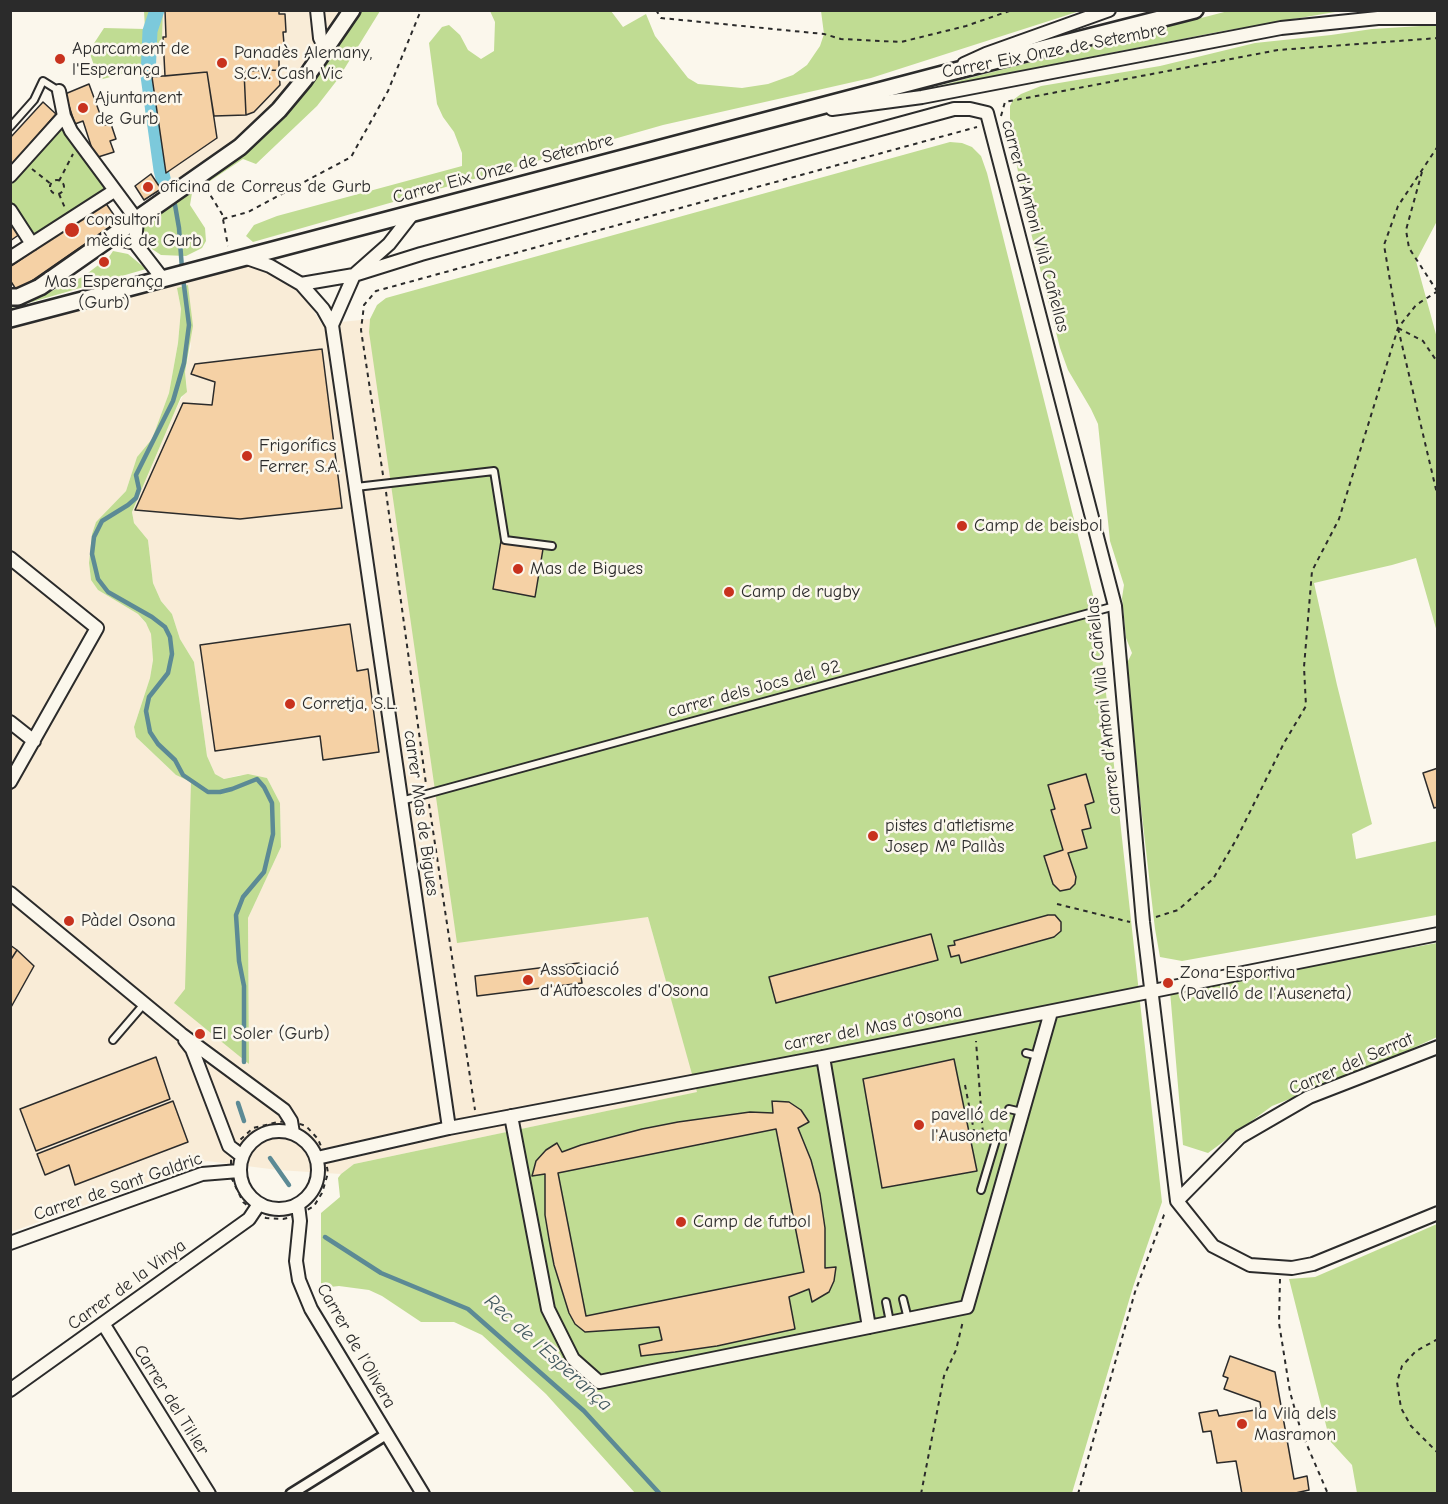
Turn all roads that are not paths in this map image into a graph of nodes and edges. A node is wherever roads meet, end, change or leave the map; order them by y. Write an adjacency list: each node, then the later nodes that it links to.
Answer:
1 (317, 10): 6 (street)
2 (352, 10): 6 (street)
3 (1109, 10): 7 (street, Carrer Eix Onze de Setembre)
4 (1195, 10): 7 (street, Carrer Eix Onze de Setembre)
5 (1437, 18): 10 (street, Carrer Eix Onze de Setembre)
6 (326, 50): 16 (street)
7 (943, 74): 10 (street, Carrer Eix Onze de Setembre)
8 (59, 91): 9 (street); 11 (lane)
9 (64, 116): 12 (street); 13 (street)
10 (786, 116): 15 (street, Carrer Eix Onze de Setembre)
11 (10, 127)
12 (10, 176)
13 (114, 191): 16 (street); 19 (street)
14 (10, 210): 19 (street)
15 (414, 212): 20 (street); 23 (street, Carrer Eix Onze de Setembre)
16 (137, 220): 17 (street); 18 (street)
17 (111, 237): 18 (street); 27 (street)
18 (135, 243): 25 (street)
19 (32, 244): 21 (street)
20 (389, 244): 22 (street); 24 (street)
21 (10, 258)
22 (408, 258): 24 (street); 33 (street, carrer d'Antoni Vilà Cañellas)
23 (238, 259): 25 (street, Carrer Eix Onze de Setembre); 26 (street, carrer Mas de Bigues)
24 (354, 275): 26 (street); 29 (street)
25 (166, 276): 28 (street, Carrer Eix Onze de Setembre)
26 (302, 284): 29 (street, carrer Mas de Bigues)
27 (10, 297)
28 (10, 319)
29 (332, 325): 30 (street, carrer Mas de Bigues)
30 (356, 487): 31 (lane); 37 (street, carrer Mas de Bigues)
31 (552, 546)
32 (10, 558): 35 (street)
33 (1115, 606): 37 (lane, carrer dels Jocs del 92); 40 (street, carrer d'Antoni Vilà Cañellas)
34 (10, 722): 35 (street)
35 (34, 741): 36 (street)
36 (10, 782)
37 (401, 801): 51 (street, carrer Mas de Bigues)
38 (10, 894): 41 (street)
39 (1437, 934): 40 (street, carrer del Mas d'Osona)
40 (1150, 991): 42 (street, carrer del Mas d'Osona); 57 (street, carrer d'Antoni Vilà Cañellas)
41 (144, 1004): 43 (street); 44 (lane)
42 (1051, 1012): 46 (street, carrer del Mas d'Osona); 48 (street)
43 (181, 1034): 50 (street); 53 (street)
44 (113, 1041)
45 (1437, 1047): 57 (street, Carrer del Serrat)
46 (823, 1057): 49 (street, carrer del Mas d'Osona); 67 (street)
47 (1009, 1109): 48 (lane)
48 (1022, 1112): 64 (street)
49 (511, 1116): 51 (street, carrer del Mas d'Osona); 67 (street)
50 (292, 1127): 53 (street); 54 (street)
51 (449, 1128): 54 (street, carrer del Mas d'Osona)
52 (996, 1140): 56 (lane)
53 (238, 1153): 55 (street)
54 (321, 1157): 59 (street)
55 (235, 1171): 58 (street); 61 (street, Carrer de Sant Galdric)
56 (981, 1190)
57 (1177, 1201): 60 (street)
58 (257, 1208): 59 (street); 66 (street, Carrer de la Vinya)
59 (298, 1210): 69 (street, Carrer de l'Olivera)
60 (1437, 1213)
61 (10, 1244)
62 (903, 1299): 64 (lane)
63 (886, 1302): 65 (lane)
64 (908, 1319): 65 (street)
65 (890, 1323): 67 (street)
66 (104, 1325): 68 (street, Carrer de la Vinya); 70 (street, Carrer del Til·ler)
67 (869, 1327)
68 (10, 1390)
69 (387, 1434): 71 (street); 72 (street, Carrer de l'Olivera)
70 (209, 1494)
71 (291, 1494)
72 (423, 1494)

